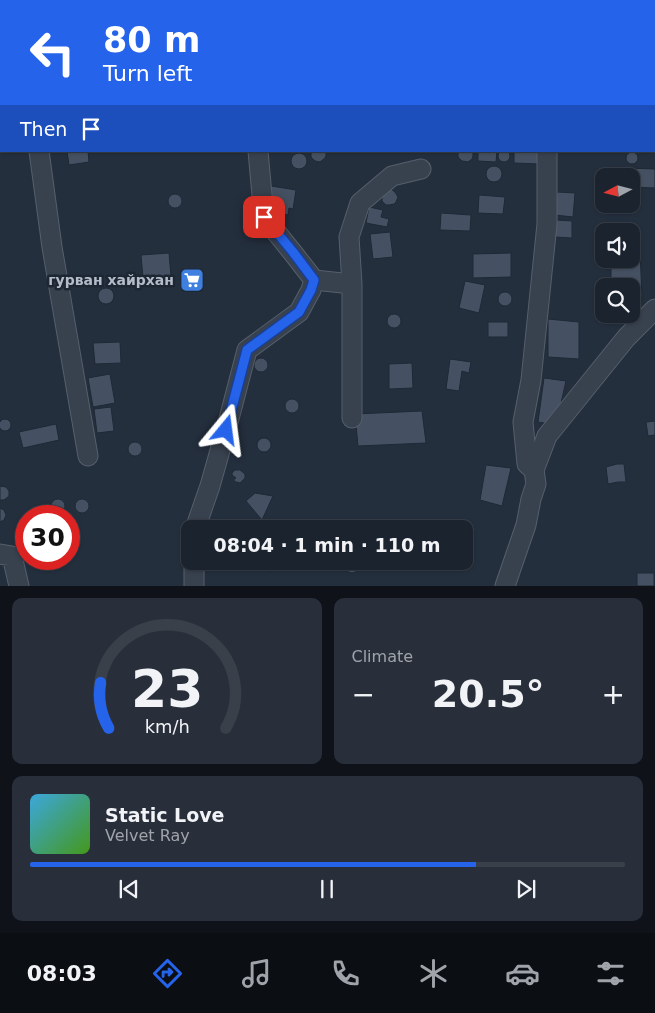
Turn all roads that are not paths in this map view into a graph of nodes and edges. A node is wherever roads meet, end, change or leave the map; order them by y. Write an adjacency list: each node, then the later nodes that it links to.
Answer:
1 (39, 152): 9 (street)
2 (258, 152): 5 (street)
3 (547, 152): 10 (street)
4 (421, 169): 6 (street)
5 (314, 280): 6 (street); 11 (street)
6 (352, 284): 8 (street)
7 (655, 309): 10 (street)
8 (352, 418)
9 (88, 456)
10 (534, 470): 16 (street)
11 (198, 520)
12 (0, 554): 14 (street)
13 (194, 570): 15 (street)
14 (19, 586)
15 (194, 586)
16 (505, 586)

